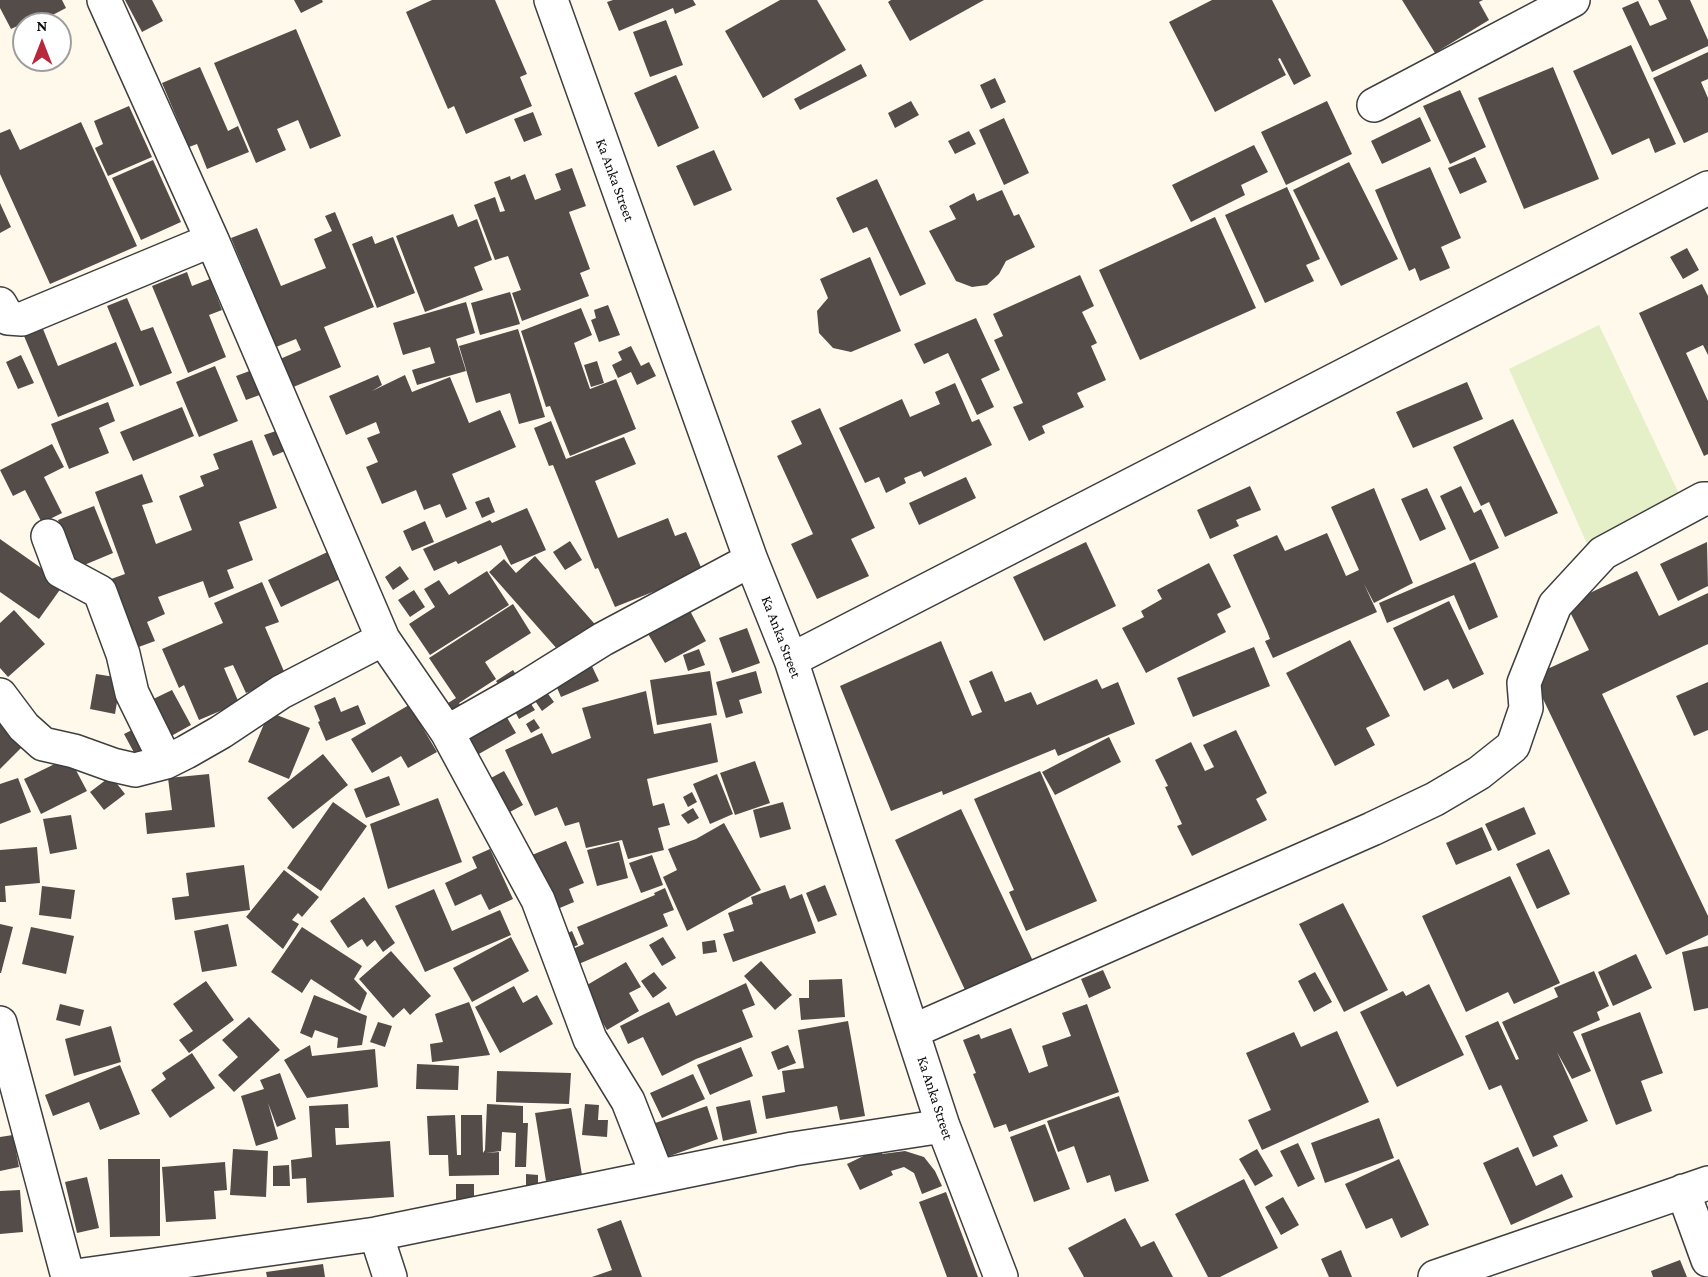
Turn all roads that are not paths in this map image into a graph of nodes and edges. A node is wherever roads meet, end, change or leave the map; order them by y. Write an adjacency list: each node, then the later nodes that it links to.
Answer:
1 (104, 0): 6 (street)
2 (551, 0): 10 (street, Ka Anka Street)
3 (1573, 0): 4 (street)
4 (1374, 105)
5 (1708, 188): 12 (street)
6 (212, 240): 7 (street); 11 (street)
7 (0, 304)
8 (1708, 499): 17 (street)
9 (48, 536): 15 (street)
10 (751, 560): 12 (street, Ka Anka Street); 14 (street)
11 (383, 639): 14 (street); 15 (street)
12 (791, 660): 17 (street, Ka Anka Street)
13 (0, 695): 15 (street)
14 (447, 732): 19 (street)
15 (166, 762)
16 (0, 1023): 24 (street)
17 (913, 1031): 18 (street, Ka Anka Street)
18 (943, 1126): 19 (street); 26 (street, Ka Anka Street)
19 (657, 1175): 21 (street)
20 (1695, 1187): 22 (street); 23 (street)
21 (376, 1234): 24 (street); 25 (street)
22 (1708, 1260)
23 (1495, 1267): 27 (street)
24 (69, 1277)
25 (390, 1277)
26 (1001, 1277)
27 (1434, 1277)

